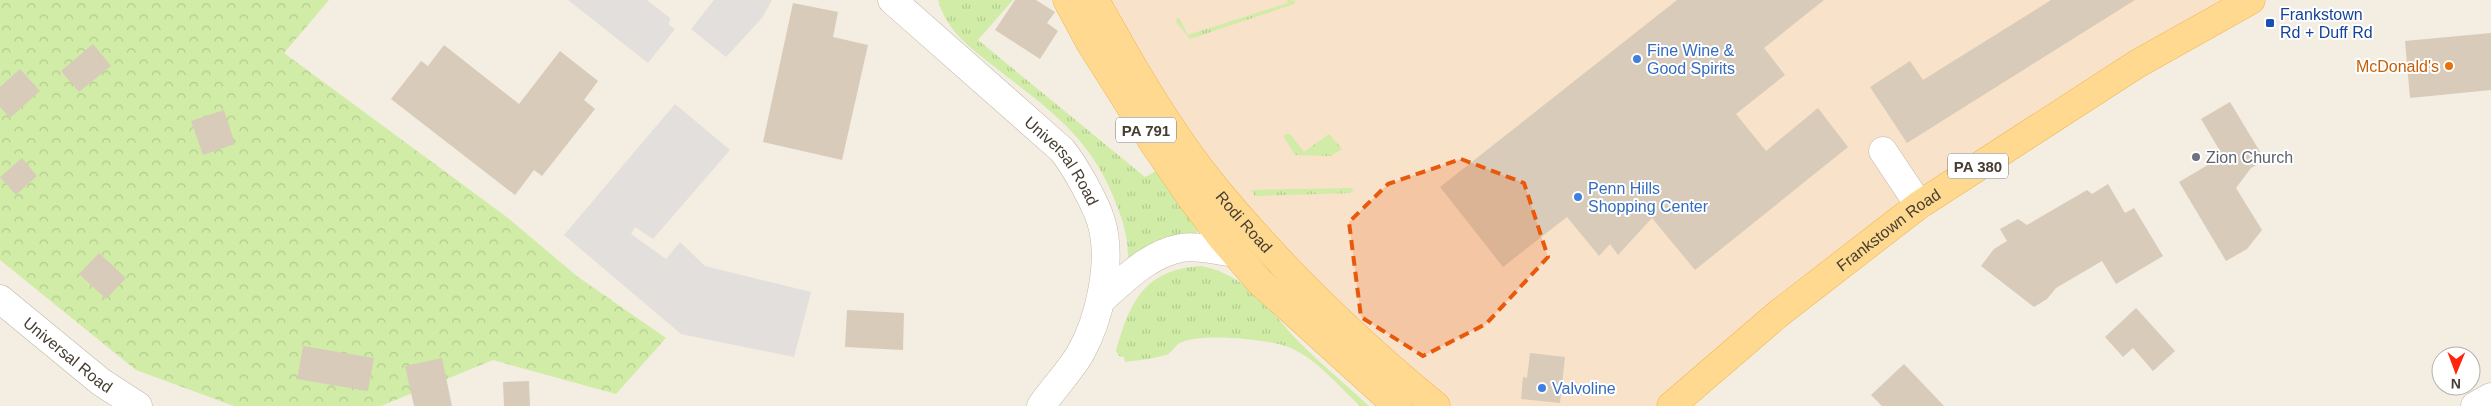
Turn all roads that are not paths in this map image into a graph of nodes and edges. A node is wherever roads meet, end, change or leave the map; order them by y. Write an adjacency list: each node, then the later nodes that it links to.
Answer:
1 (892, 0): 9 (street, Universal Road)
2 (1067, 0): 7 (main road, Rodi Road / PA 791)
3 (1095, 0): 14 (main road, Rodi Road / PA 791)
4 (2251, 0): 6 (main road, Frankstown Road / PA 380)
5 (1883, 151): 6 (street)
6 (1919, 205): 15 (main road, Frankstown Road / PA 380)
7 (1235, 253): 9 (street, Universal Road); 13 (main road, Rodi Road / PA 791)
8 (0, 299): 11 (street, Universal Road)
9 (1101, 300): 12 (street, Universal Road)
10 (2491, 397): 16 (street)
11 (138, 406)
12 (1041, 406)
13 (1397, 406)
14 (1436, 406)
15 (1671, 406)
16 (2475, 406)

